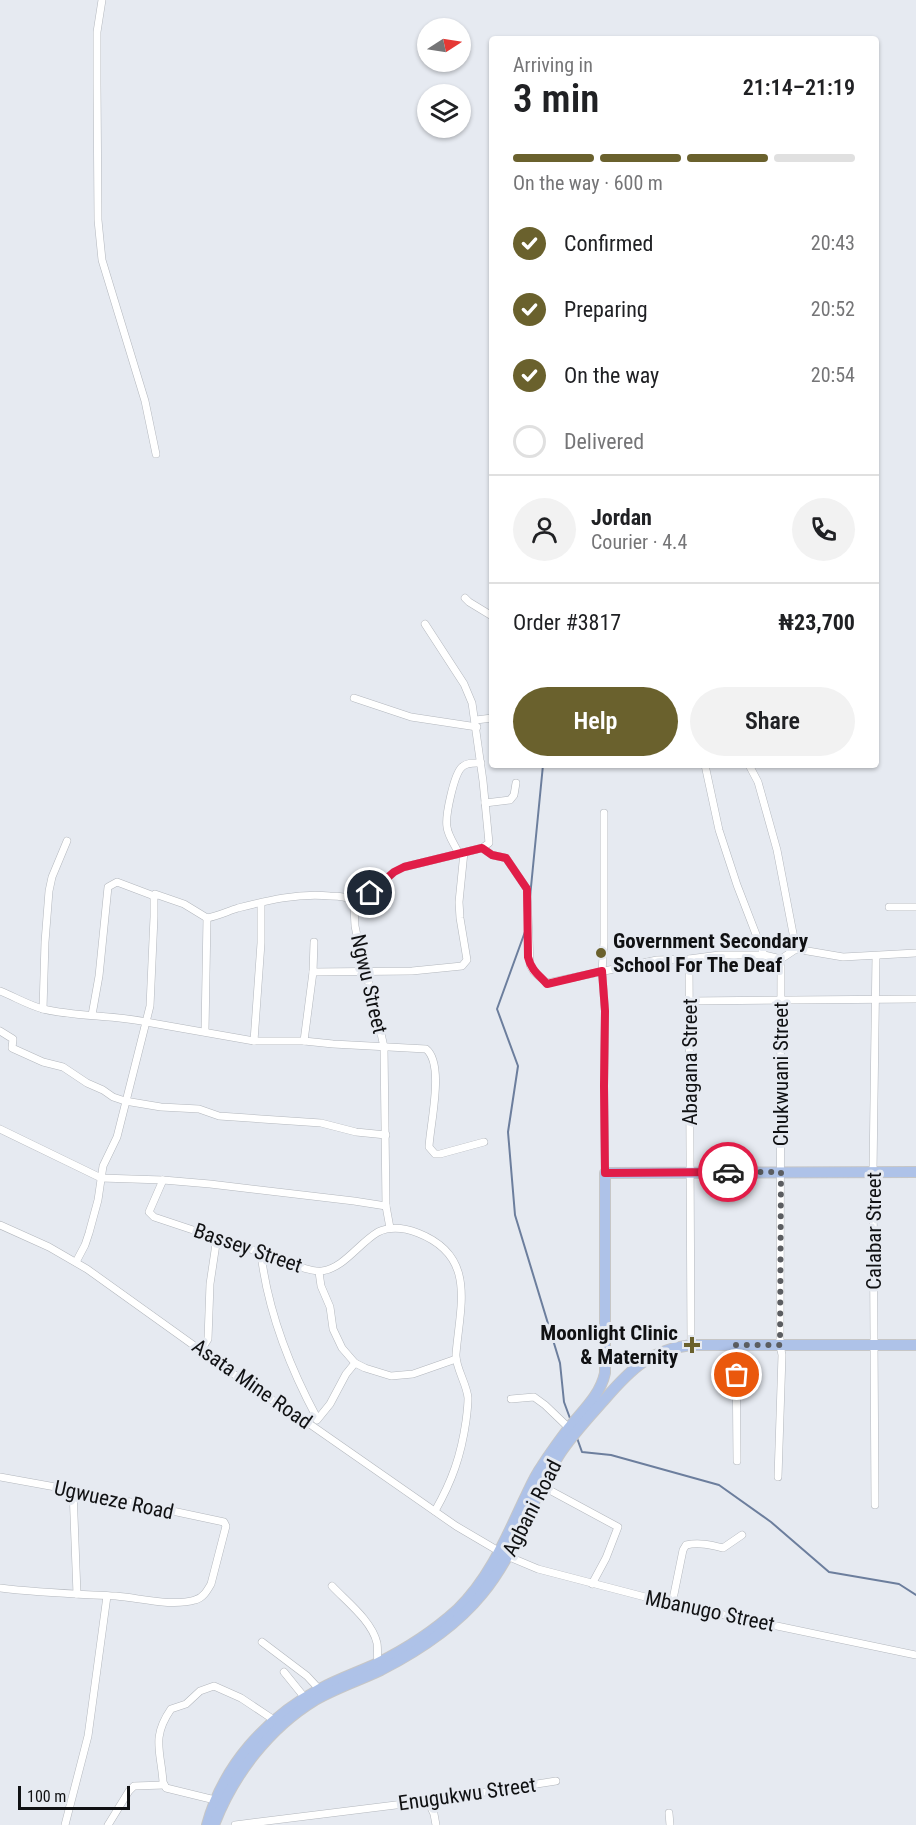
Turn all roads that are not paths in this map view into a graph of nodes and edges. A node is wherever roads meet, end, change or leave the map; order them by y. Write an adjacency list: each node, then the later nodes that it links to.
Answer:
1 (102, 0): 2 (street)
2 (156, 454)
3 (465, 598): 4 (street)
4 (489, 614)
5 (425, 624): 8 (street)
6 (354, 698): 8 (street)
7 (489, 719): 8 (street)
8 (476, 723): 9 (street)
9 (481, 763): 13 (street); 17 (street)
10 (706, 768): 27 (street)
11 (751, 768): 25 (street)
12 (516, 783): 13 (street)
13 (485, 803): 16 (street)
14 (604, 813): 31 (street)
15 (67, 841): 39 (street)
16 (482, 848): 17 (street); 31 (street)
17 (462, 853): 19 (street); 33 (street)
18 (154, 896): 23 (street); 40 (street); 41 (street)
19 (357, 901): 20 (street); 33 (street, Ngwu Street)
20 (261, 904): 23 (street); 44 (street)
21 (916, 907): 22 (street)
22 (889, 908)
23 (207, 918): 43 (street)
24 (314, 942): 32 (street)
25 (796, 949): 28 (street); 30 (street)
26 (916, 953): 28 (street)
27 (764, 955): 29 (street); 30 (street)
28 (876, 956): 35 (street, Calabar Street)
29 (689, 959): 31 (street); 38 (street, Abagana Street)
30 (781, 959): 37 (street, Chukwuani Street)
31 (602, 971): 55 (street)
32 (313, 972): 33 (street); 45 (street)
33 (365, 972): 46 (street, Ngwu Street)
34 (0, 991): 39 (street)
35 (876, 999): 36 (street); 37 (street); 53 (street, Calabar Street)
36 (916, 999)
37 (782, 1000): 38 (street); 52 (street, Chukwuani Street)
38 (690, 1001): 51 (street, Abagana Street)
39 (43, 1009): 40 (street)
40 (92, 1015): 41 (street)
41 (146, 1022): 43 (street); 47 (street)
42 (0, 1030): 47 (street)
43 (205, 1031): 44 (street)
44 (254, 1041): 45 (street)
45 (304, 1041): 46 (street)
46 (384, 1047): 49 (street, Ngwu Street); 50 (street)
47 (125, 1101): 49 (street); 56 (street)
48 (0, 1129): 56 (street)
49 (386, 1135): 58 (street, Ngwu Street)
50 (484, 1142)
51 (690, 1172): 52 (main road); 55 (main road); 65 (street, Abagana Street)
52 (781, 1172): 53 (main road); 67 (street, Chukwuani Street)
53 (873, 1172): 54 (main road); 68 (street, Calabar Street)
54 (916, 1172)
55 (605, 1173): 73 (main road)
56 (101, 1178): 57 (street); 63 (street)
57 (163, 1180): 58 (street); 61 (street, Bassey Street)
58 (386, 1206): 60 (street, Ngwu Street)
59 (0, 1225): 63 (street, Asata Mine Road)
60 (390, 1228): 64 (street, Bassey Street); 71 (street)
61 (217, 1238): 62 (street, Bassey Street); 70 (street)
62 (261, 1254): 64 (street, Bassey Street); 76 (street)
63 (76, 1262): 70 (street, Asata Mine Road)
64 (319, 1272): 72 (street)
65 (690, 1345): 66 (main road, Agbani Road); 74 (main road, Agbani Road)
66 (736, 1345): 67 (main road, Agbani Road); 79 (street)
67 (780, 1345): 68 (main road, Agbani Road); 81 (street, Chukwuani Street)
68 (874, 1345): 69 (main road, Agbani Road); 84 (street, Calabar Street)
69 (916, 1345)
70 (201, 1350): 77 (street, Asata Mine Road)
71 (456, 1359): 72 (street); 85 (street)
72 (356, 1363): 76 (street)
73 (606, 1373): 74 (main road); 78 (main road, Agbani Road)
74 (618, 1384): 78 (main road, Agbani Road)
75 (511, 1399): 78 (street)
76 (317, 1418): 77 (street)
77 (315, 1427): 85 (street, Asata Mine Road)
78 (573, 1428): 82 (main road, Agbani Road); 87 (main road, Agbani Road)
79 (736, 1461)
80 (0, 1477): 83 (street, Ugwueze Road)
81 (778, 1477)
82 (542, 1486): 87 (main road, Agbani Road); 88 (street)
83 (73, 1490): 91 (street); 92 (street, Ugwueze Road)
84 (875, 1505)
85 (435, 1511): 87 (street, Asata Mine Road)
86 (742, 1535): 93 (street)
87 (503, 1554): 88 (street, Mbanugo Street); 96 (main road, Agbani Road); 109 (main road, Agbani Road)
88 (592, 1584): 93 (street, Mbanugo Street)
89 (332, 1586): 96 (street)
90 (0, 1588): 91 (street)
91 (77, 1594): 92 (street)
92 (107, 1596): 106 (street)
93 (672, 1604): 95 (street, Mbanugo Street)
94 (262, 1642): 98 (street)
95 (916, 1655)
96 (378, 1663): 98 (main road, Agbani Road)
97 (284, 1672): 99 (street)
98 (319, 1689): 99 (main road, Agbani Road)
99 (304, 1698): 100 (main road, Agbani Road)
100 (274, 1720): 102 (street); 103 (main road, Agbani Road)
101 (556, 1780): 104 (street, Enugukwu Street)
102 (164, 1785): 103 (street); 107 (street)
103 (215, 1800): 108 (main road, Agbani Road)
104 (428, 1801): 110 (street, Enugukwu Street); 111 (street)
105 (669, 1813): 112 (street)
106 (65, 1825)
107 (108, 1825)
108 (207, 1825)
109 (214, 1825)
110 (235, 1825)
111 (436, 1825)
112 (670, 1825)

